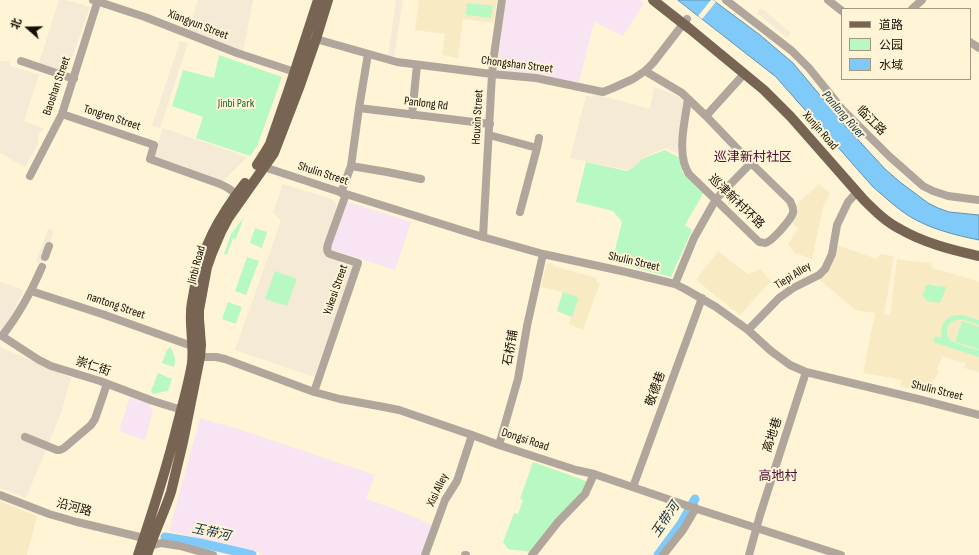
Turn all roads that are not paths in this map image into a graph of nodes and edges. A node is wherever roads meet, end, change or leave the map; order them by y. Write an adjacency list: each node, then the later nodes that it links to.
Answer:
1 (96, 0): 16 (street, Xiangyun Street); 19 (street, Baoshan Street)
2 (318, 0): 16 (main road, Jinbi Road)
3 (328, 0): 11 (main road, Jinbi Road)
4 (502, 0): 17 (street, Houxin Street)
5 (653, 0): 10 (main road, Xunjin Road)
6 (663, 0): 10 (main road, Xunjin Road)
7 (726, 0): 38 (street, 临江路)
8 (828, 0): 9 (street)
9 (841, 10)
10 (685, 21): 15 (street, Chongshan Street); 18 (main road, Xunjin Road); 42 (main road, Xunjin Road)
11 (316, 39): 12 (street, Chongshan Street); 31 (main road, Jinbi Road)
12 (368, 54): 14 (street, Chongshan Street); 21 (street)
13 (21, 61): 19 (street)
14 (417, 65): 17 (street, Chongshan Street); 23 (street)
15 (645, 71): 17 (street, Chongshan Street); 20 (street)
16 (294, 72): 35 (main road, Jinbi Road)
17 (492, 74): 25 (street, Houxin Street)
18 (744, 74): 24 (street); 34 (main road, Xunjin Road)
19 (74, 78): 22 (street, Baoshan Street)
20 (688, 99): 24 (street, 巡津新村环路); 37 (street, 巡津新村环路)
21 (359, 108): 23 (street, Panlong Rd); 30 (street)
22 (62, 114): 32 (street, Baoshan Street); 35 (street, Tongren Street)
23 (412, 115): 25 (street, Panlong Rd)
24 (706, 116): 29 (street, 巡津新村环路)
25 (490, 124): 26 (street, Houxin Street)
26 (488, 135): 28 (street); 40 (street, Houxin Street)
27 (539, 138): 28 (street)
28 (537, 148): 39 (street)
29 (751, 163): 37 (street); 37 (street, 巡津新村环路)
30 (351, 166): 33 (street); 36 (street)
31 (264, 167): 36 (street, Shulin Street); 52 (main road, Jinbi Road)
32 (30, 176)
33 (421, 179)
34 (857, 192): 44 (main road, Xunjin Road); 50 (street, Tiepi Alley)
35 (236, 194): 51 (main road, Jinbi Road)
36 (343, 194): 40 (street, Shulin Street); 55 (street, Yukesi Street)
37 (716, 199): 47 (street)
38 (979, 200)
39 (520, 212)
40 (483, 237): 43 (street, Shulin Street)
41 (49, 246): 45 (street)
42 (979, 250)
43 (543, 254): 47 (street, Shulin Street); 60 (street, 石桥铺)
44 (979, 256)
45 (45, 258)
46 (42, 266): 48 (street)
47 (675, 284): 49 (street, Shulin Street)
48 (31, 291): 51 (street, nantong Street); 54 (street, 崇仁街)
49 (702, 298): 50 (street, Shulin Street); 63 (street, 敬德巷)
50 (748, 330): 53 (street, Shulin Street)
51 (192, 346): 56 (main road, Jinbi Road)
52 (200, 357): 55 (street, Dongsi Road); 67 (main road, Jinbi Road)
53 (806, 372): 57 (street, Shulin Street); 66 (street, 高地巷)
54 (107, 384): 56 (street, 崇仁街); 59 (street)
55 (314, 392): 58 (street, Dongsi Road)
56 (182, 410): 62 (main road, Jinbi Road)
57 (979, 414)
58 (472, 434): 60 (street, Dongsi Road); 71 (street, Xisi Alley)
59 (25, 437)
60 (499, 444): 61 (street, Dongsi Road)
61 (594, 474): 63 (street, Dongsi Road); 72 (street)
62 (161, 486): 67 (main road, Jinbi Road); 69 (main road)
63 (633, 488): 65 (street, Dongsi Road)
64 (0, 495): 67 (street, 沿河路)
65 (695, 508): 66 (street, Dongsi Road); 73 (street)
66 (757, 528): 74 (street, 高地巷); 75 (street, Dongsi Road)
67 (147, 546): 68 (main road, Jinbi Road); 70 (street, 沿河路)
68 (138, 555)
69 (142, 555)
70 (213, 555)
71 (426, 555)
72 (532, 555)
73 (663, 555)
74 (749, 555)
75 (841, 555)

